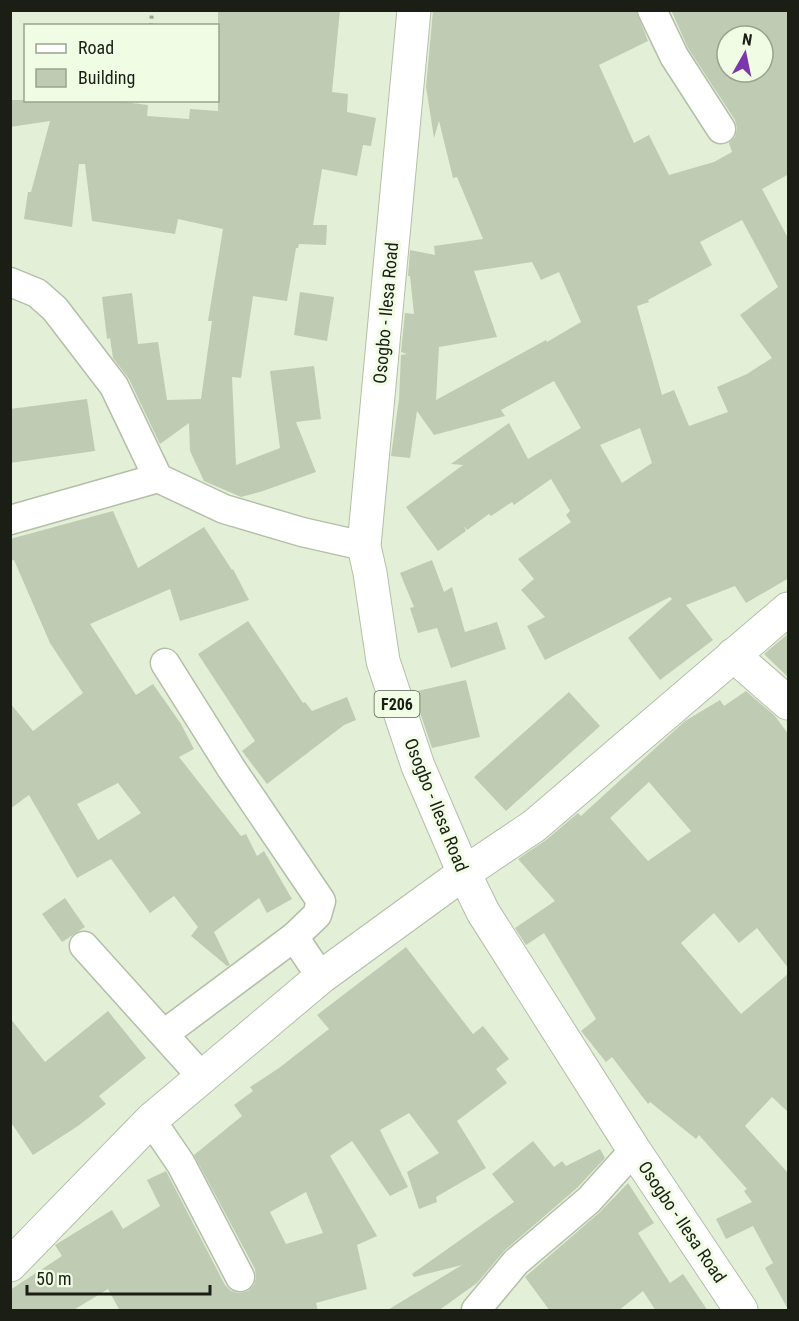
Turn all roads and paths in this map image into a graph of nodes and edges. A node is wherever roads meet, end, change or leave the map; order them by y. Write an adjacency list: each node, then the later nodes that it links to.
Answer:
1 (414, 10): 7 (main road, Osogbo - Ilesa Road / F206)
2 (652, 10): 3 (street)
3 (722, 129)
4 (10, 282): 5 (street)
5 (158, 478): 6 (street); 7 (street)
6 (10, 520)
7 (364, 546): 12 (main road, Osogbo - Ilesa Road / F206)
8 (789, 609): 9 (main road)
9 (733, 655): 11 (main road); 12 (main road)
10 (165, 663): 13 (street)
11 (789, 703)
12 (464, 873): 15 (main road); 19 (main road, Osogbo - Ilesa Road / F206)
13 (294, 937): 15 (street); 16 (street)
14 (84, 946): 16 (street)
15 (321, 977): 17 (main road)
16 (164, 1034): 17 (street)
17 (202, 1077): 18 (main road)
18 (151, 1120): 20 (main road); 21 (street)
19 (634, 1150): 22 (street); 23 (main road, Osogbo - Ilesa Road / F206)
20 (10, 1265)
21 (240, 1277)
22 (476, 1311)
23 (741, 1311)

